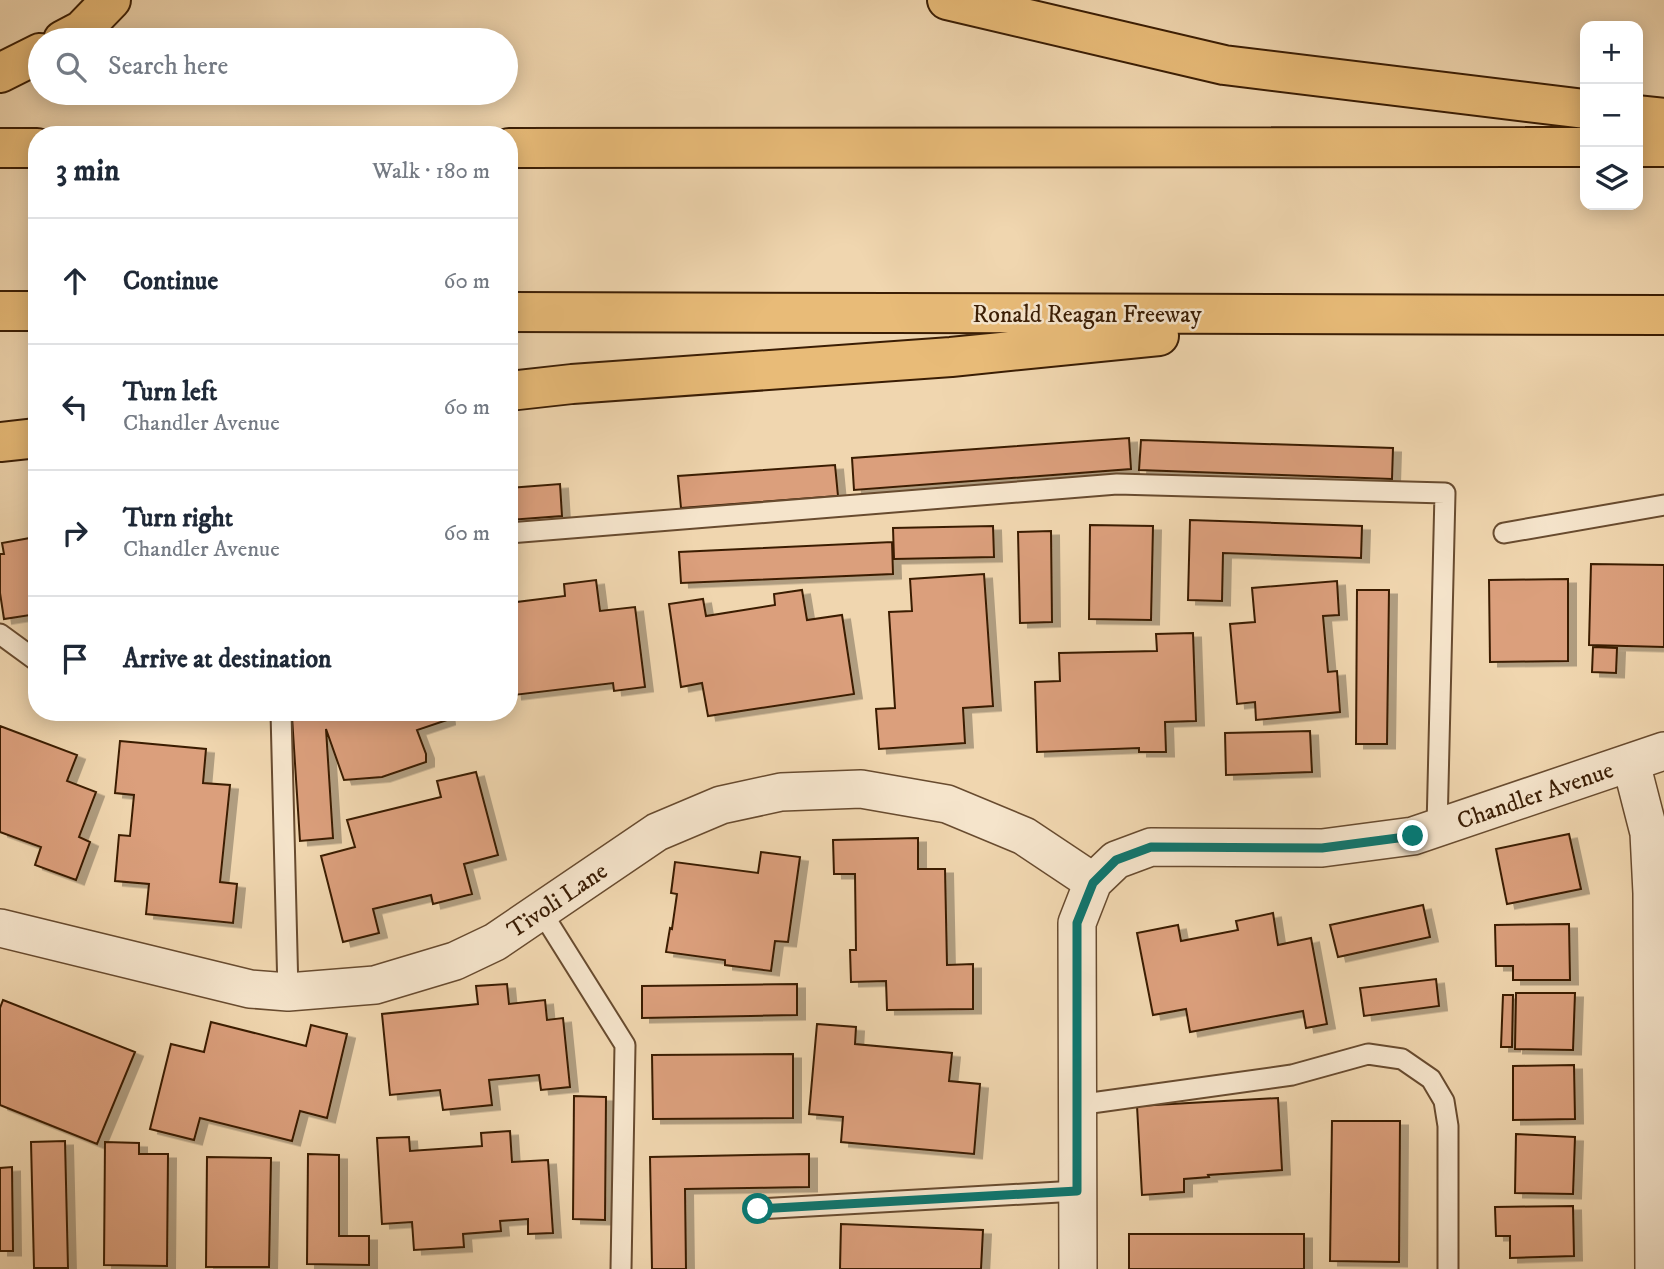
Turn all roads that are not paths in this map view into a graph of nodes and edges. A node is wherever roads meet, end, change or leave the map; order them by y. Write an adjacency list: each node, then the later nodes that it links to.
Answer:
1 (111, 0): 3 (highway)
2 (947, 0): 6 (highway)
3 (84, 28)
4 (28, 59): 5 (highway)
5 (0, 73)
6 (1580, 108)
7 (1643, 116): 8 (highway)
8 (1664, 118)
9 (1580, 147): 14 (highway)
10 (1643, 147): 11 (highway)
11 (1664, 147)
12 (0, 148): 13 (highway)
13 (28, 148)
14 (518, 148)
15 (0, 311): 16 (highway)
16 (28, 311)
17 (518, 313): 18 (highway, Ronald Reagan Freeway)
18 (1371, 315): 19 (highway, Ronald Reagan Freeway); 20 (highway)
19 (1664, 315)
20 (518, 390)
21 (28, 439): 22 (highway)
22 (0, 442)
23 (1664, 505): 25 (lane)
24 (518, 533): 30 (lane)
25 (1504, 533)
26 (0, 634): 27 (lane)
27 (28, 654)
28 (281, 721): 34 (lane)
29 (1648, 757): 30 (street, Chandler Avenue); 41 (street)
30 (1437, 828): 31 (street, Chandler Avenue)
31 (1093, 883): 32 (street, Tivoli Lane); 35 (street, Chandler Avenue)
32 (541, 911): 34 (street, Tivoli Lane); 38 (lane)
33 (0, 928): 34 (street, Tivoli Lane)
34 (288, 992)
35 (1077, 1105): 36 (street, Chandler Avenue); 40 (lane)
36 (1077, 1191): 37 (lane); 39 (street, Chandler Avenue)
37 (758, 1209)
38 (621, 1269)
39 (1078, 1269)
40 (1448, 1269)
41 (1654, 1269)

